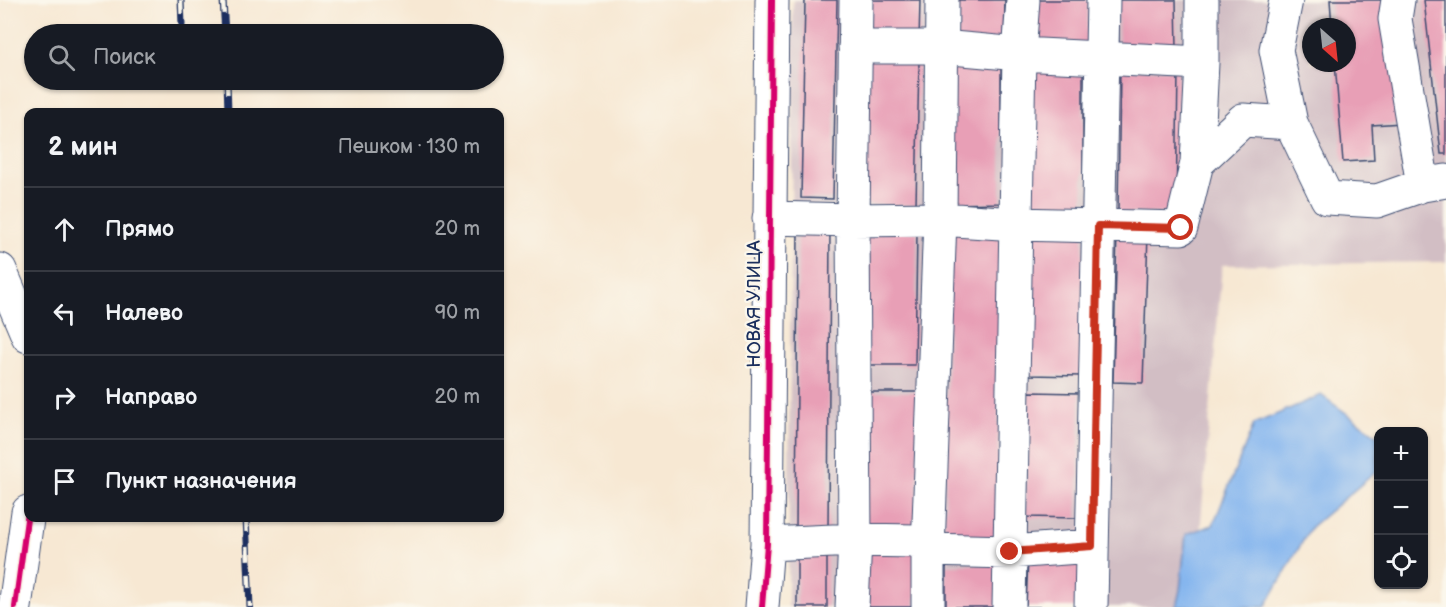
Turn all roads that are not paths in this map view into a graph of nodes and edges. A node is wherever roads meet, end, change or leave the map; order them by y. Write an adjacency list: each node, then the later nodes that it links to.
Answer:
1 (772, 0): 17 (street, НОВАЯ УЛИЦА)
2 (856, 0): 9 (street)
3 (942, 0): 10 (street)
4 (1023, 0): 11 (street)
5 (1103, 0): 12 (street)
6 (1202, 0): 13 (street)
7 (1286, 0): 14 (street)
8 (1398, 0): 16 (street)
9 (855, 47): 10 (street); 19 (street)
10 (941, 47): 11 (street); 18 (street)
11 (1019, 54): 12 (street); 20 (street)
12 (1101, 57): 13 (street); 21 (street)
13 (1202, 63): 15 (street)
14 (1291, 123): 15 (street); 16 (street)
15 (1197, 163): 21 (street)
16 (1435, 183)
17 (769, 218): 19 (street); 26 (street, НОВАЯ УЛИЦА)
18 (940, 219): 19 (street); 20 (street); 28 (street)
19 (853, 220): 25 (street)
20 (1016, 224): 21 (street); 29 (street)
21 (1098, 226): 27 (street)
22 (0, 270): 23 (street)
23 (24, 327)
24 (27, 522): 30 (street)
25 (855, 540): 26 (street); 28 (street); 32 (street)
26 (767, 544): 31 (street, НОВАЯ УЛИЦА)
27 (1092, 546): 29 (street); 35 (street)
28 (928, 550): 29 (street); 33 (street)
29 (1010, 552): 34 (street)
30 (15, 607)
31 (762, 607)
32 (852, 607)
33 (928, 607)
34 (1009, 607)
35 (1091, 607)

